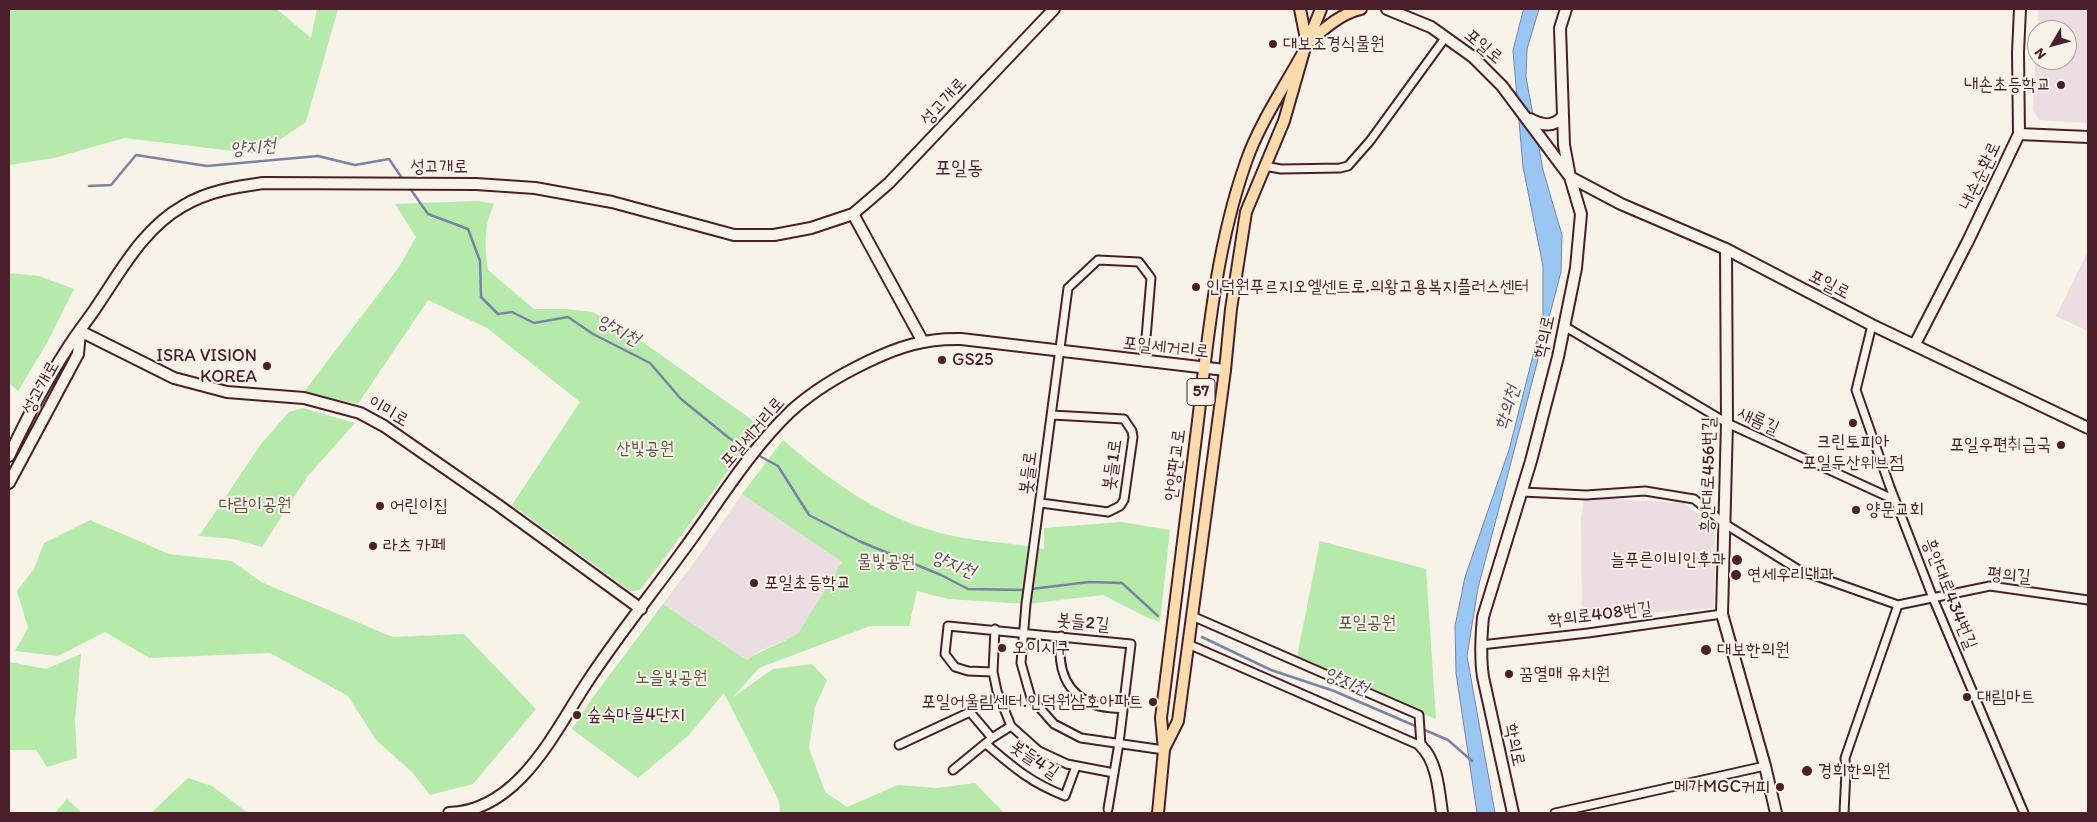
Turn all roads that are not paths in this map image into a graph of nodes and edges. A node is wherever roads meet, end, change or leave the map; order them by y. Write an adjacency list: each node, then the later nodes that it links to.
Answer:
1 (1054, 9): 16 (street, 성고개로)
2 (1300, 9): 9 (main road)
3 (1321, 9): 9 (main road, 안양판교로 / 57)
4 (1361, 9): 9 (main road)
5 (1387, 9): 8 (street, 포일로)
6 (1566, 9): 11 (street, 학의로)
7 (2020, 9): 12 (street, 내손순환로)
8 (1445, 38): 10 (street, 포일로); 14 (street)
9 (1306, 48): 14 (main road, 안양판교로 / 57); 25 (main road, 안양판교로 / 57)
10 (1528, 118): 11 (street); 15 (street, 포일로)
11 (1560, 120): 15 (street, 학의로)
12 (2019, 134): 13 (street); 22 (street, 내손순환로)
13 (2088, 137)
14 (1264, 166): 26 (main road, 안양판교로 / 57)
15 (1570, 177): 17 (street, 포일로); 19 (street, 학의로)
16 (853, 214): 20 (street, 성고개로); 21 (street)
17 (1726, 249): 18 (street, 포일로); 28 (street, 흥안대로456번길)
18 (1872, 325): 22 (street, 포일로); 35 (street, 흥안대로434번길)
19 (1564, 326): 28 (street, 새롬길); 34 (street, 학의로)
20 (80, 332): 30 (street, 성고개로); 33 (street, 성고개로); 41 (street, 이미로)
21 (923, 342): 23 (street, 포일세거리로); 41 (street, 포일세거리로)
22 (1915, 344): 29 (street, 포일로)
23 (1058, 351): 24 (street, 포일세거리로); 24 (street, 봇들로); 27 (street, 봇들로)
24 (1144, 362): 25 (street, 포일세거리로)
25 (1204, 369): 26 (street, 포일세거리로); 57 (main road, 안양판교로 / 57)
26 (1225, 370): 43 (main road, 안양판교로 / 57)
27 (1052, 415): 36 (street, 봇들로); 36 (street, 봇들1로)
28 (1726, 423): 35 (street, 새롬길); 37 (street, 흥안대로456번길)
29 (2088, 428)
30 (18, 436): 31 (street); 32 (street, 성고개로)
31 (9, 448)
32 (9, 456)
33 (9, 484)
34 (1522, 492): 37 (street); 48 (street, 학의로)
35 (1895, 500): 38 (street, 흥안대로434번길)
36 (1041, 503): 45 (street, 봇들로)
37 (1725, 524): 40 (street); 42 (street, 흥안대로456번길)
38 (1934, 598): 39 (street, 평의길); 40 (street, 평의길); 70 (street, 흥안대로434번길)
39 (2088, 600)
40 (1898, 605): 69 (street)
41 (641, 609): 63 (street, 포일세거리로)
42 (1722, 614): 48 (street, 학의로408번길); 59 (street, 흥안대로456번길)
43 (1192, 616): 47 (main road, 안양판교로 / 57); 56 (street)
44 (995, 629): 45 (street, 봇들2길); 49 (street); 49 (street, 봇들2길)
45 (1022, 633): 46 (street, 봇들2길); 53 (street, 봇들로)
46 (1061, 636): 50 (street); 50 (street, 봇들2길)
47 (1188, 644): 56 (street); 57 (main road, 안양판교로 / 57)
48 (1481, 645): 66 (street, 학의로)
49 (993, 672): 51 (street)
50 (1123, 710): 53 (street, 봇들2길)
51 (1011, 726): 52 (street, 봇들4길); 58 (street)
52 (992, 738): 54 (street, 봇들4길); 55 (street, 봇들4길)
53 (1119, 743): 57 (street, 봇들로); 61 (street, 봇들2길)
54 (986, 744): 58 (street, 봇들4길); 60 (street, 봇들4길)
55 (899, 745)
56 (1421, 746): 65 (street)
57 (1164, 750): 64 (main road, 안양판교로 / 57)
58 (1076, 766): 61 (street)
59 (1765, 766): 67 (street); 68 (street, 흥안대로456번길)
60 (953, 770)
61 (1114, 773): 62 (street, 봇들2길)
62 (1108, 809)
63 (449, 813)
64 (1158, 813)
65 (1442, 813)
66 (1513, 813)
67 (1555, 813)
68 (1776, 813)
69 (1844, 813)
70 (2024, 813)

